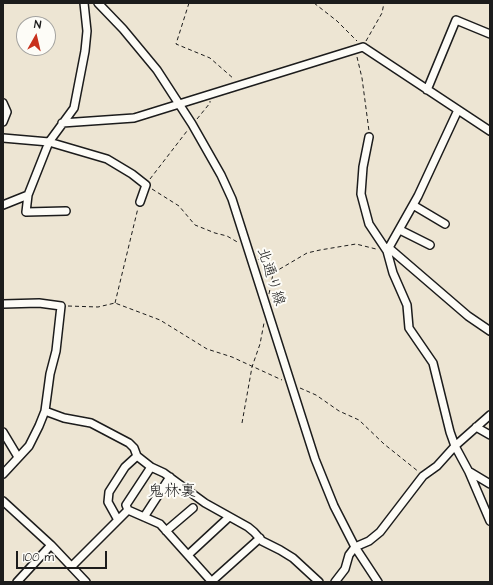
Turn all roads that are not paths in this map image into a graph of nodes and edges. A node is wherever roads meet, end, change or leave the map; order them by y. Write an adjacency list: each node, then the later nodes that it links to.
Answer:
1 (84, 3): 9 (street)
2 (98, 3): 6 (street, 北通り線)
3 (490, 34): 4 (street)
4 (427, 90): 6 (street); 7 (street)
5 (3, 103): 8 (street)
6 (180, 104): 9 (street); 48 (street, 北通り線)
7 (458, 110): 10 (street); 17 (street)
8 (3, 122)
9 (62, 123): 13 (street)
10 (490, 131)
11 (369, 137): 22 (street)
12 (3, 138): 13 (street)
13 (49, 142): 14 (street); 15 (street)
14 (28, 195): 16 (street); 18 (street)
15 (140, 202)
16 (3, 205)
17 (413, 205): 19 (street); 20 (street)
18 (66, 212)
19 (445, 224)
20 (400, 230): 21 (street); 22 (street)
21 (430, 245)
22 (388, 250): 24 (street); 30 (street)
23 (3, 304): 25 (street)
24 (490, 331)
25 (45, 411): 31 (street); 32 (street)
26 (490, 415): 27 (street)
27 (476, 427): 29 (street); 30 (street)
28 (3, 432): 32 (street)
29 (490, 435)
30 (455, 446): 34 (street); 48 (street)
31 (137, 456): 33 (street); 43 (street)
32 (18, 457): 35 (street)
33 (152, 467): 36 (street); 40 (street)
34 (469, 472): 37 (street); 44 (street)
35 (3, 474)
36 (170, 477): 41 (street); 42 (street)
37 (490, 484)
38 (3, 501): 47 (street)
39 (193, 508): 45 (street)
40 (128, 510): 41 (street); 43 (street)
41 (144, 517): 45 (street)
42 (229, 517): 46 (street); 49 (street)
43 (118, 520): 50 (street)
44 (490, 521)
45 (166, 531): 49 (street)
46 (260, 538): 53 (street); 54 (street)
47 (52, 545): 50 (street); 51 (street)
48 (355, 547): 55 (street); 56 (street, 北通り線)
49 (188, 555): 53 (street)
50 (72, 566): 52 (street)
51 (17, 582)
52 (86, 582)
53 (211, 582)
54 (319, 582)
55 (335, 582)
56 (378, 582)

